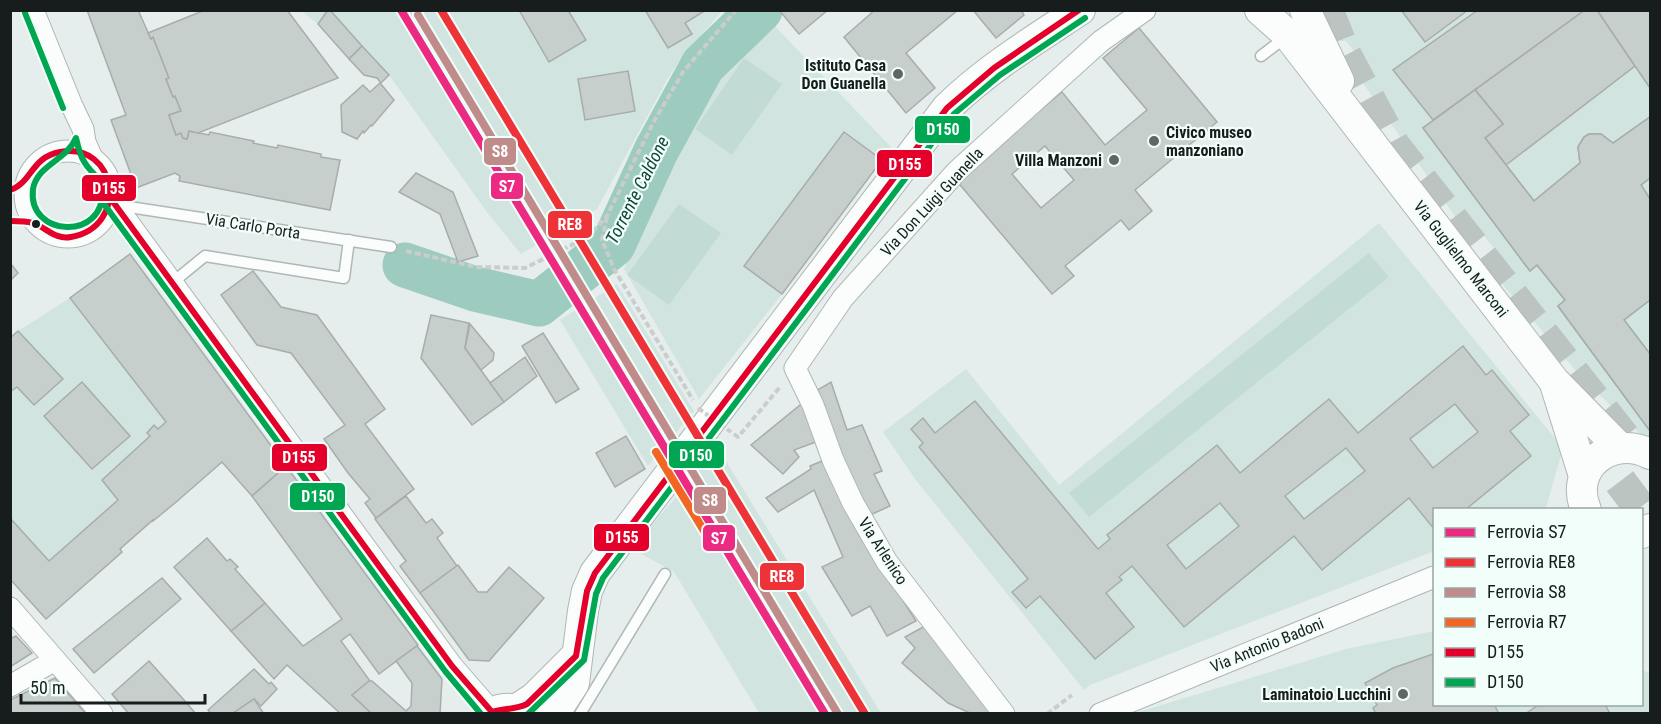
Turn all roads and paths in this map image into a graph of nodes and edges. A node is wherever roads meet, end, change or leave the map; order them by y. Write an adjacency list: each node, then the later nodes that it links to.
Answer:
1 (33, 10): 9 (street)
2 (736, 10): 15 (path)
3 (1145, 10): 23 (street, Via Don Luigi Guanella)
4 (1260, 10): 7 (street, Via Guglielmo Marconi)
5 (1305, 10): 10 (street, Via Guglielmo Marconi)
6 (1064, 15): 32 (street)
7 (1288, 35): 8 (lane); 10 (street, Via Guglielmo Marconi)
8 (1262, 56)
9 (72, 106): 11 (street); 12 (street)
10 (1367, 137): 24 (street, Via Guglielmo Marconi)
11 (56, 152): 12 (street); 13 (street)
12 (92, 158): 14 (street)
13 (18, 186): 17 (street)
14 (113, 202): 18 (street); 19 (street); 20 (lane, Via Carlo Porta)
15 (607, 216): 21 (path); 23 (path, bridge)
16 (10, 221): 17 (street)
17 (35, 224): 18 (street)
18 (97, 226): 19 (street)
19 (140, 239): 22 (street)
20 (349, 240): 21 (lane, Via Carlo Porta); 22 (lane)
21 (391, 247)
22 (172, 283): 36 (street)
23 (795, 368): 40 (street, Via Arlenico)
24 (1554, 381): 25 (street, Via Guglielmo Marconi); 27 (street, Via Guglielmo Marconi)
25 (1620, 448): 26 (street); 27 (street)
26 (1650, 454)
27 (1584, 476): 28 (street, Via Guglielmo Marconi)
28 (1583, 508)
29 (665, 574): 39 (lane)
30 (1433, 577): 42 (street, Via Antonio Badoni)
31 (10, 608): 33 (street)
32 (576, 656): 36 (street); 38 (street)
33 (55, 660): 34 (street); 37 (street)
34 (10, 686)
35 (1072, 695): 41 (path)
36 (501, 712)
37 (102, 714)
38 (554, 714)
39 (580, 714)
40 (1004, 714)
41 (1047, 714)
42 (1100, 714)

